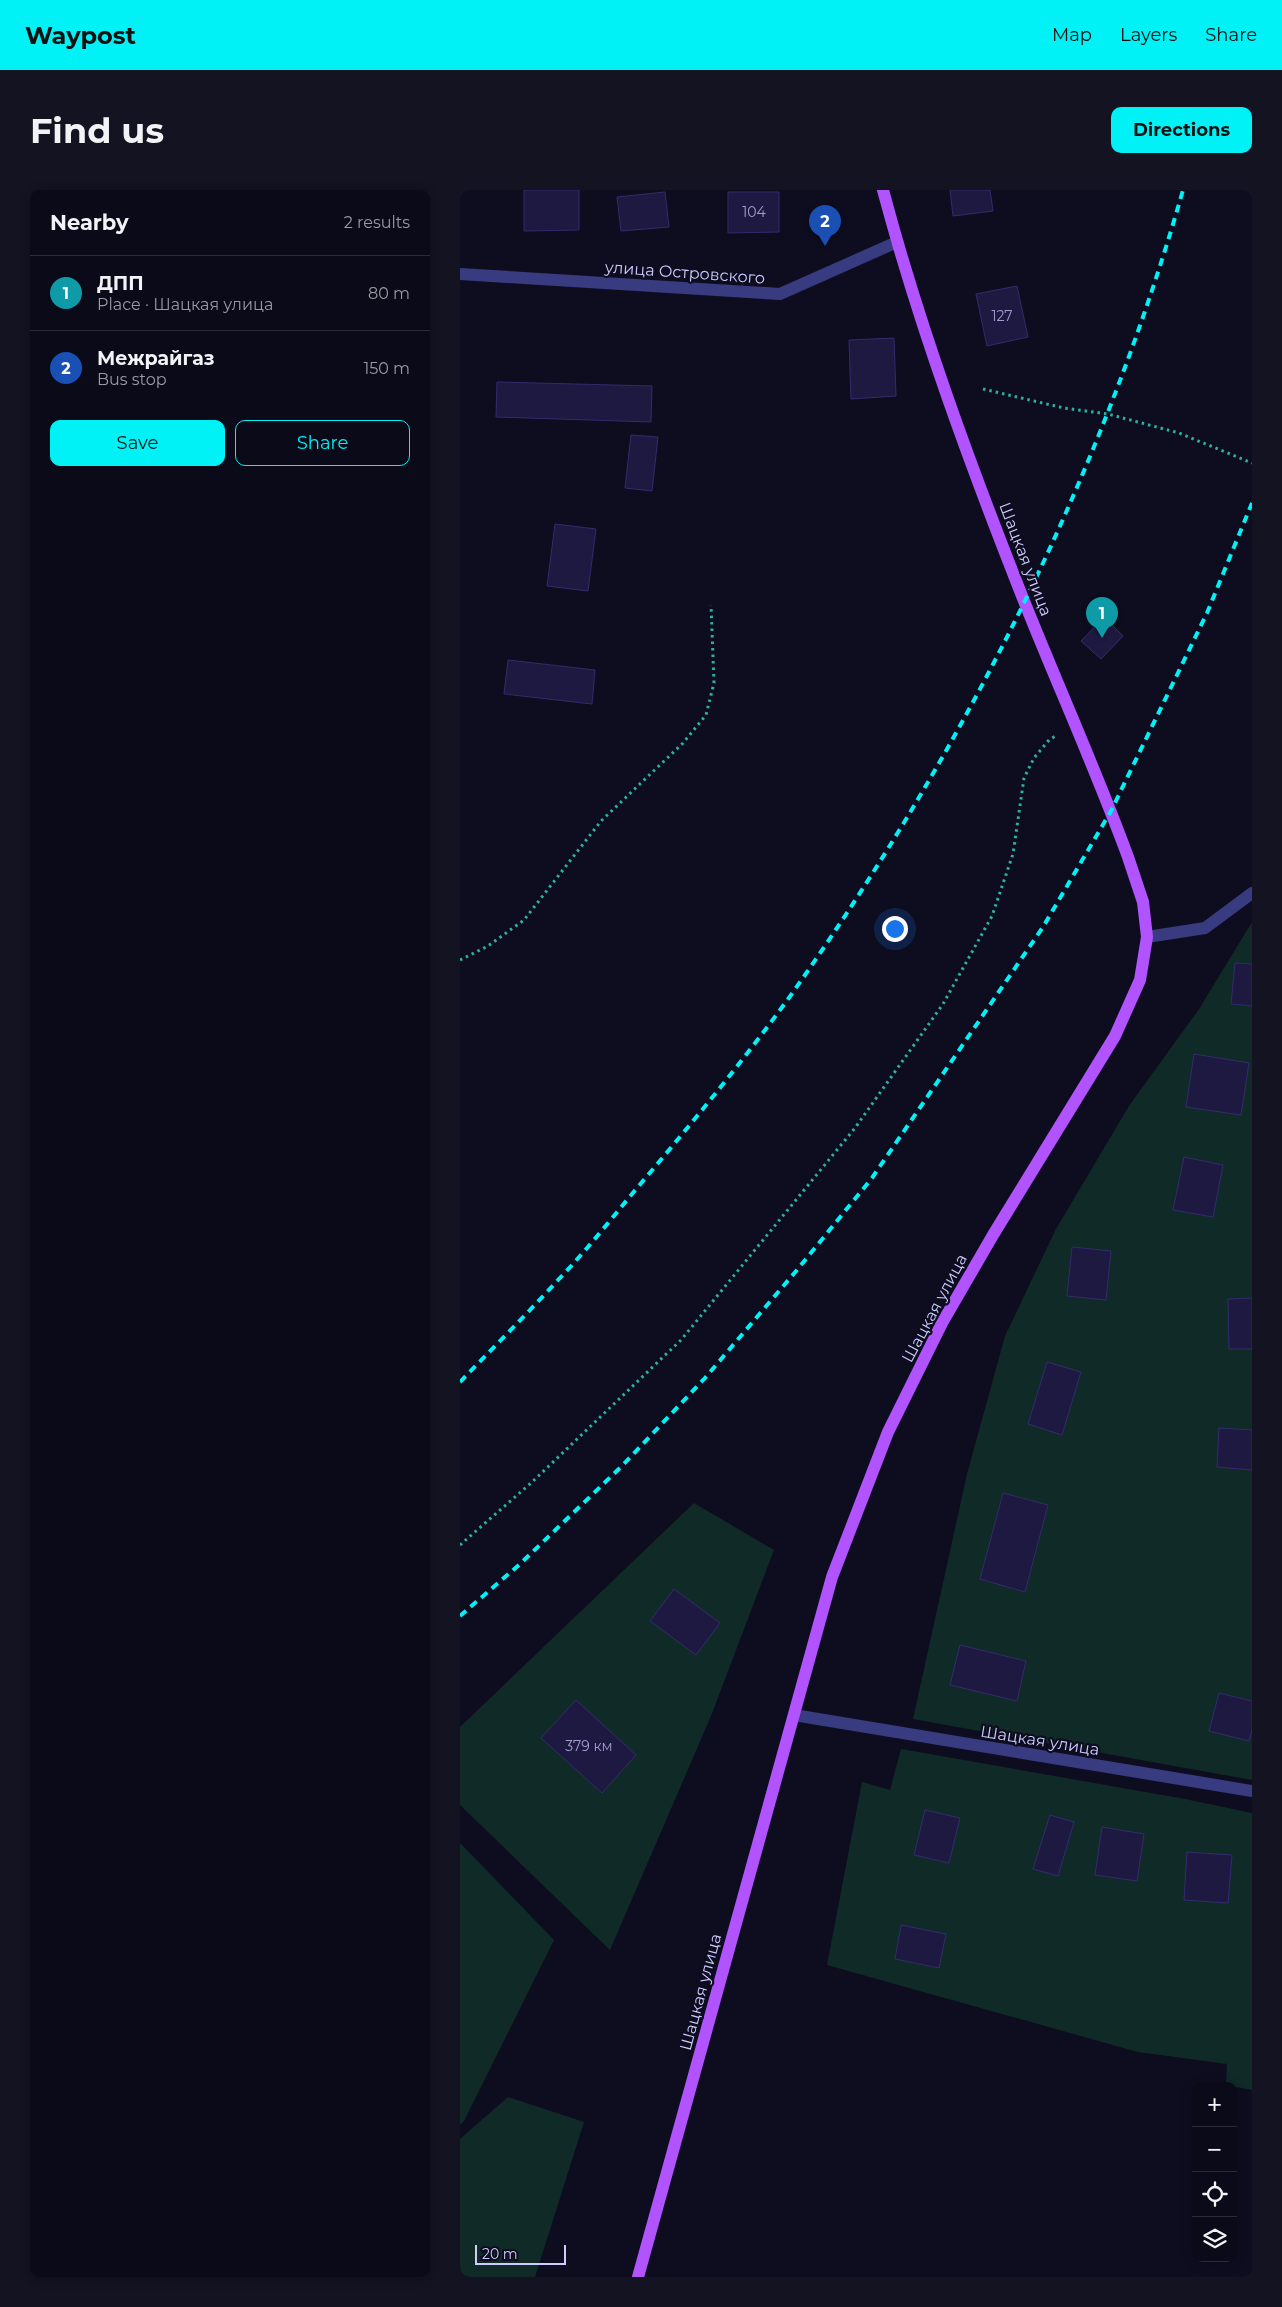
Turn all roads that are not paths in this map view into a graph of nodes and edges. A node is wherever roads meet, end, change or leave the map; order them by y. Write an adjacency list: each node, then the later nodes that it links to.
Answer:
1 (883, 190): 2 (main road, Шацкая улица)
2 (897, 242): 3 (street, улица Островского); 5 (main road, Шацкая улица)
3 (460, 274)
4 (1252, 893): 5 (street)
5 (1146, 937): 6 (main road, Шацкая улица)
6 (794, 1715): 7 (street, Шацкая улица); 8 (main road, Шацкая улица)
7 (1252, 1792)
8 (638, 2277)

